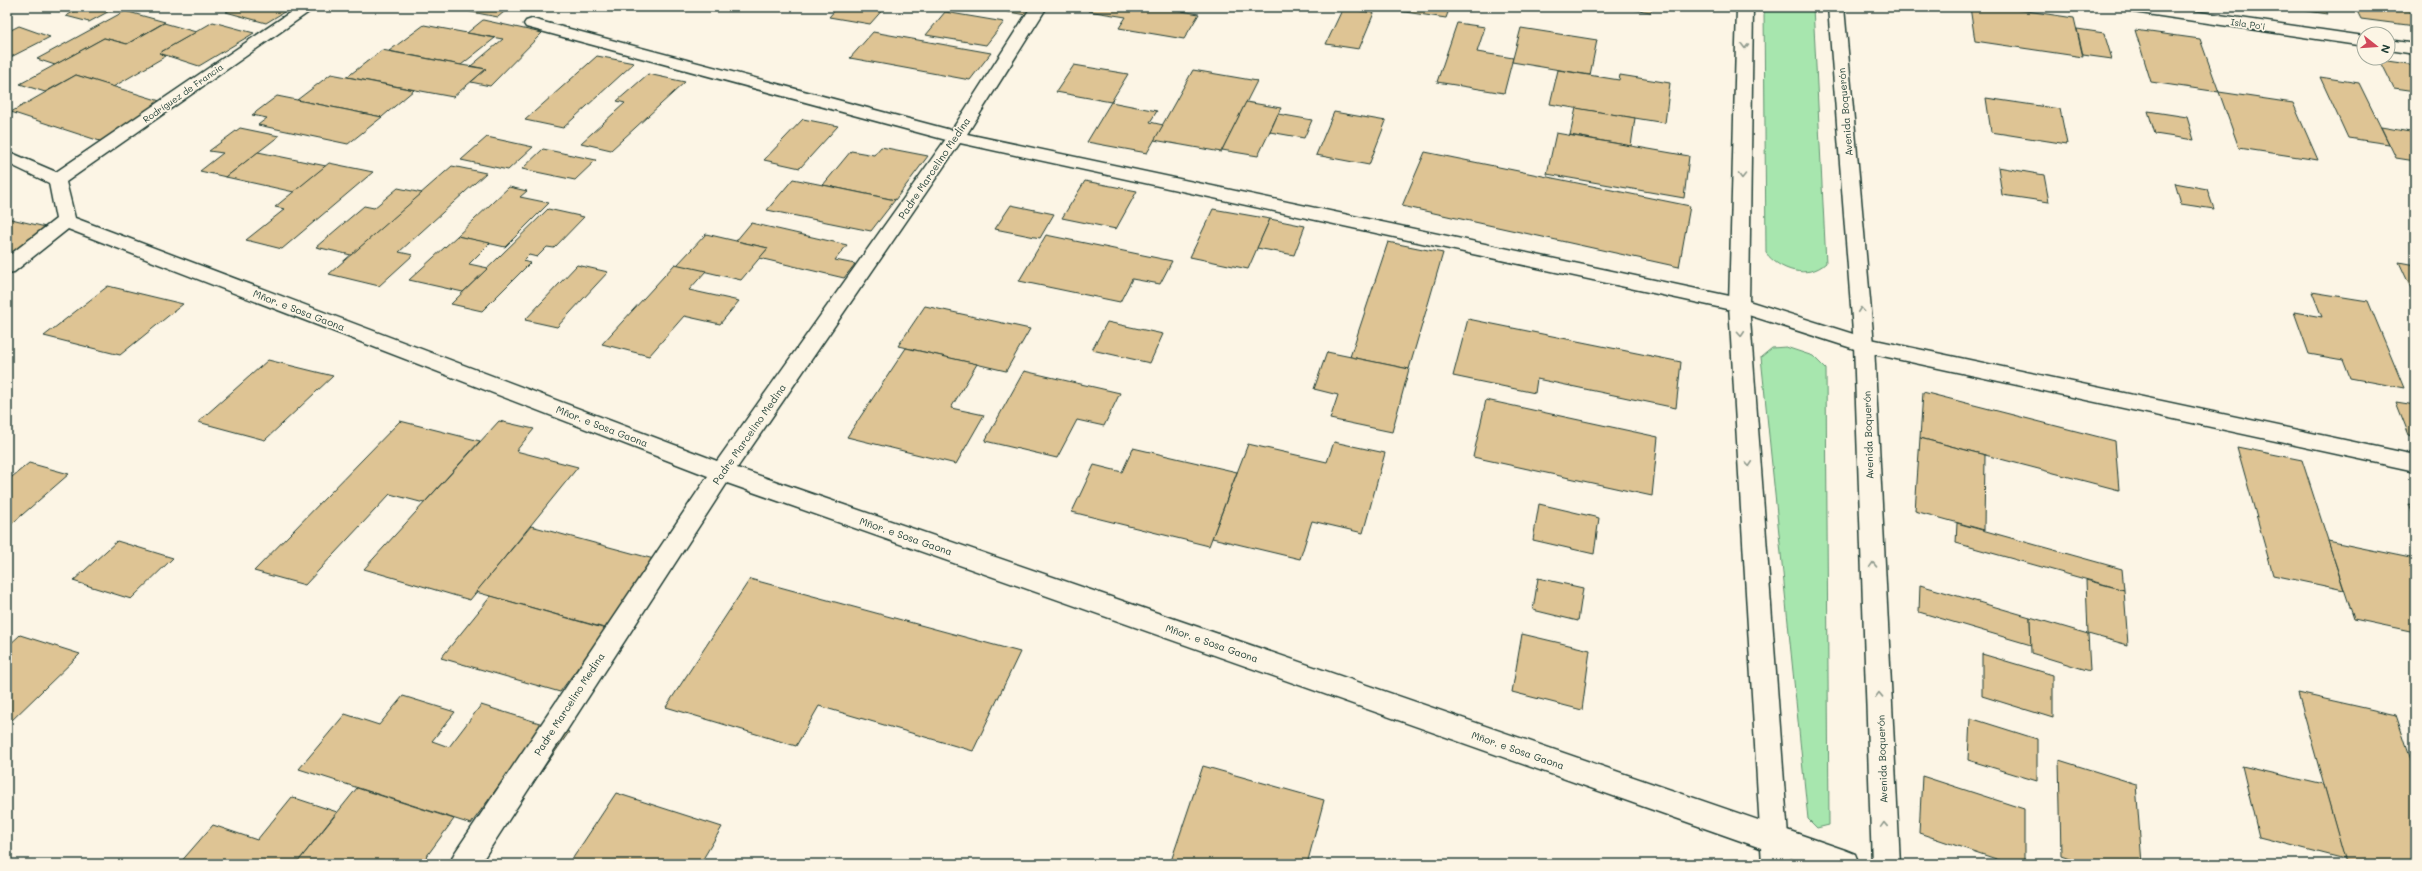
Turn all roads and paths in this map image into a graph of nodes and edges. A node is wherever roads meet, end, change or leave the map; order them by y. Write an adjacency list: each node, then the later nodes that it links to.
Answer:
1 (308, 7): 12 (street, Rodríguez de Francia)
2 (1039, 7): 10 (street, Padre Marcelino Medina)
3 (1745, 7): 15 (street, one-way to 15)
4 (1836, 7): 16 (street, Avenida Boquerón, one-way to 4)
5 (2133, 7): 7 (street, Isla Po'i)
6 (532, 24): 10 (street)
7 (2356, 40)
8 (2396, 46): 9 (street)
9 (2415, 49)
10 (956, 137): 15 (street); 18 (street, Padre Marcelino Medina)
11 (7, 156): 12 (street)
12 (57, 180): 13 (street)
13 (66, 220): 14 (street); 18 (street, Mñor. e Sosa Gaona)
14 (7, 267)
15 (1739, 305): 16 (street); 19 (street, one-way to 19)
16 (1864, 345): 17 (street); 22 (street, Avenida Boquerón, one-way to 16)
17 (2415, 463)
18 (722, 472): 19 (street, Mñor. e Sosa Gaona); 20 (street, Padre Marcelino Medina)
19 (1775, 852): 21 (street, Mñor. e Sosa Gaona)
20 (464, 864)
21 (1845, 864)
22 (1886, 864)

